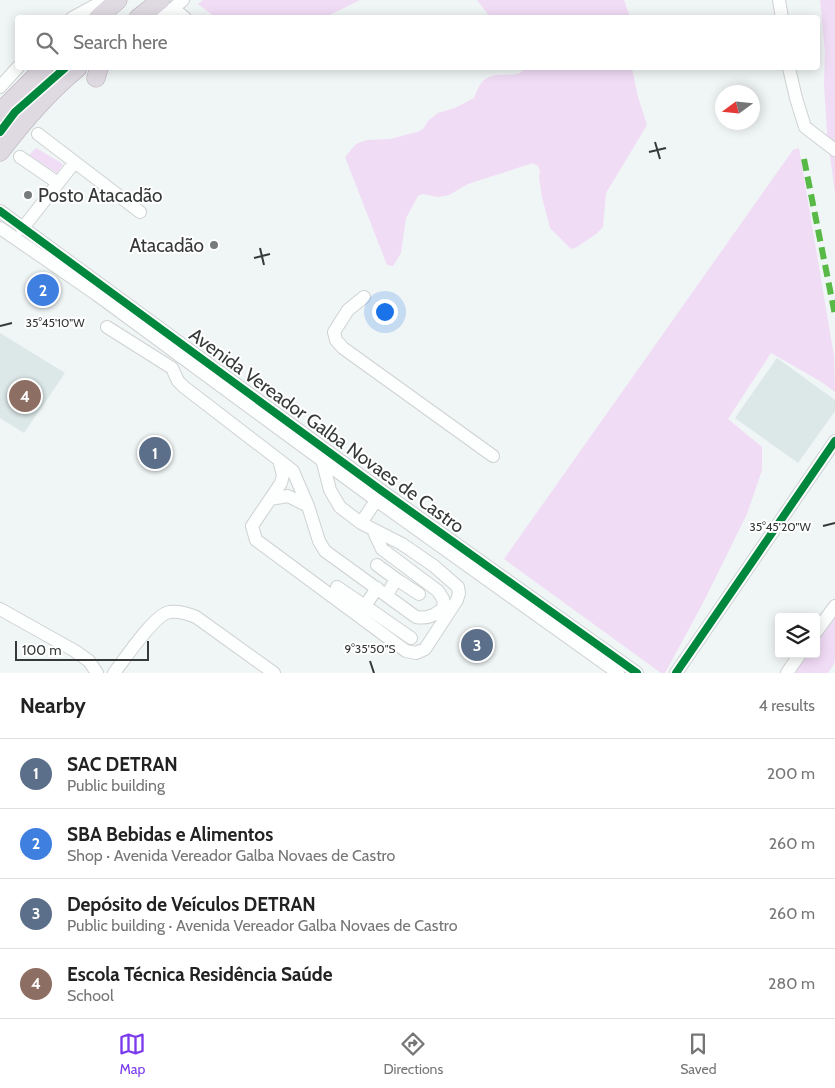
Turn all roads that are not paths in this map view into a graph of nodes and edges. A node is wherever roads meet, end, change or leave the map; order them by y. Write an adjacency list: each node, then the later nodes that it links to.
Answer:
1 (118, 0): 5 (highway)
2 (183, 0): 4 (street)
3 (779, 0): 9 (street)
4 (167, 4): 7 (highway); 8 (street)
5 (98, 8): 6 (street)
6 (80, 15)
7 (144, 15)
8 (181, 15)
9 (782, 15)
10 (15, 70): 14 (street)
11 (42, 70): 15 (highway)
12 (76, 70): 18 (highway)
13 (790, 70): 17 (street)
14 (0, 87)
15 (0, 112)
16 (38, 134): 20 (street)
17 (835, 150)
18 (0, 152)
19 (20, 157): 21 (street)
20 (74, 163): 21 (street); 23 (street)
21 (58, 183): 25 (street)
22 (0, 211): 25 (street, Avenida Vereador Galba Novaes de Castro)
23 (140, 212)
24 (0, 228): 31 (street, Avenida Vereador Galba Novaes de Castro)
25 (22, 229): 32 (street, Avenida Vereador Galba Novaes de Castro)
26 (364, 297): 29 (street)
27 (107, 327): 30 (street)
28 (835, 441): 56 (street)
29 (493, 456)
30 (279, 460): 33 (street); 34 (street)
31 (322, 460): 32 (street, Avenida Vereador Galba Novaes de Castro); 35 (street)
32 (380, 495): 35 (street); 54 (street, Avenida Vereador Galba Novaes de Castro); 55 (street, Avenida Vereador Galba Novaes de Castro)
33 (270, 498): 34 (street); 42 (street)
34 (308, 506): 39 (street)
35 (361, 523): 36 (street)
36 (373, 530): 38 (street); 41 (street)
37 (377, 565): 40 (street)
38 (434, 566): 41 (street); 42 (street)
39 (349, 569): 42 (street); 43 (street)
40 (396, 579): 43 (street); 44 (street)
41 (424, 580): 43 (street)
42 (334, 591): 45 (street)
43 (382, 592): 45 (street)
44 (419, 594)
45 (365, 606): 49 (street)
46 (835, 606): 48 (street)
47 (0, 609): 51 (street)
48 (820, 627)
49 (411, 638)
50 (797, 658): 57 (street)
51 (96, 673)
52 (114, 673): 53 (street)
53 (274, 673)
54 (618, 673)
55 (637, 673)
56 (676, 673)
57 (787, 673)

